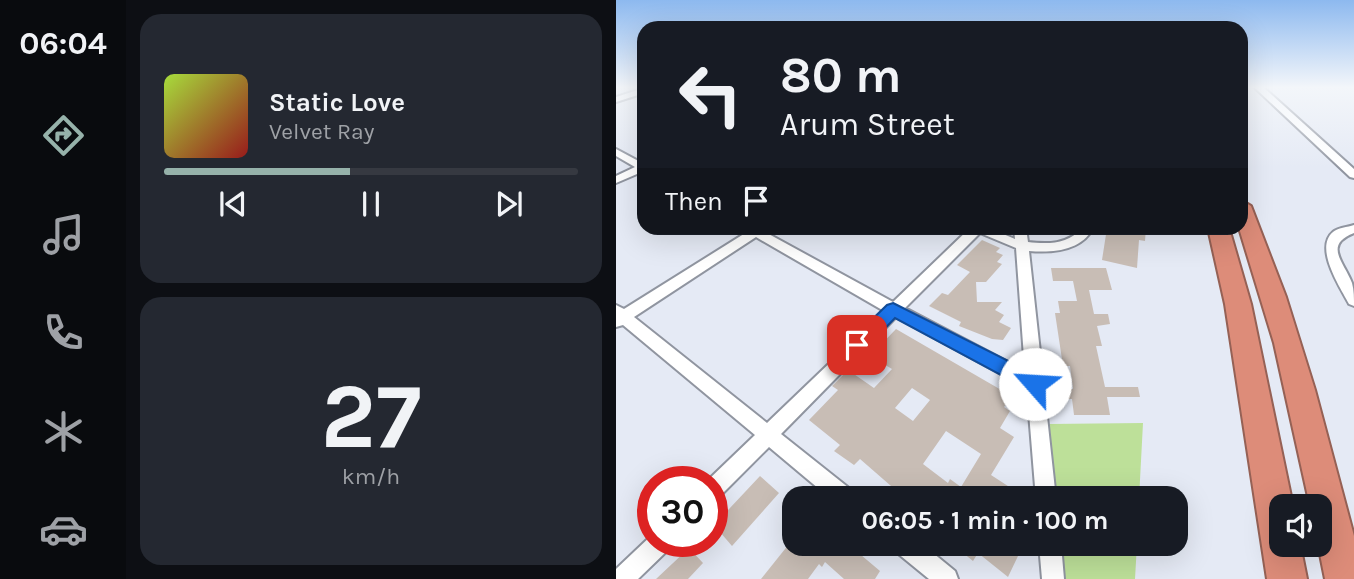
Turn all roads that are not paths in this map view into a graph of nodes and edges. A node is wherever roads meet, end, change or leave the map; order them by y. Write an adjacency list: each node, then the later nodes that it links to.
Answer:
1 (1287, 114): 5 (street)
2 (616, 152): 3 (street)
3 (637, 164)
4 (637, 171): 6 (street)
5 (1354, 175)
6 (616, 180)
7 (1248, 226): 34 (highway)
8 (1354, 229): 17 (street)
9 (746, 235): 19 (street)
10 (765, 235): 18 (street)
11 (971, 235): 18 (street)
12 (996, 235): 16 (street)
13 (1021, 235): 16 (street)
14 (1083, 235): 16 (street)
15 (1220, 235): 25 (highway)
16 (1022, 245): 20 (street)
17 (1354, 300)
18 (893, 309): 20 (street); 21 (street)
19 (619, 316): 21 (street)
20 (1035, 384): 24 (street)
21 (768, 435): 22 (street); 23 (street)
22 (728, 474)
23 (832, 486)
24 (1045, 486)
25 (1272, 494)
26 (919, 556): 31 (street)
27 (1051, 556): 32 (street)
28 (645, 557): 30 (street)
29 (1283, 557): 33 (highway)
30 (622, 579)
31 (947, 579)
32 (1053, 579)
33 (1287, 579)
34 (1345, 579)

